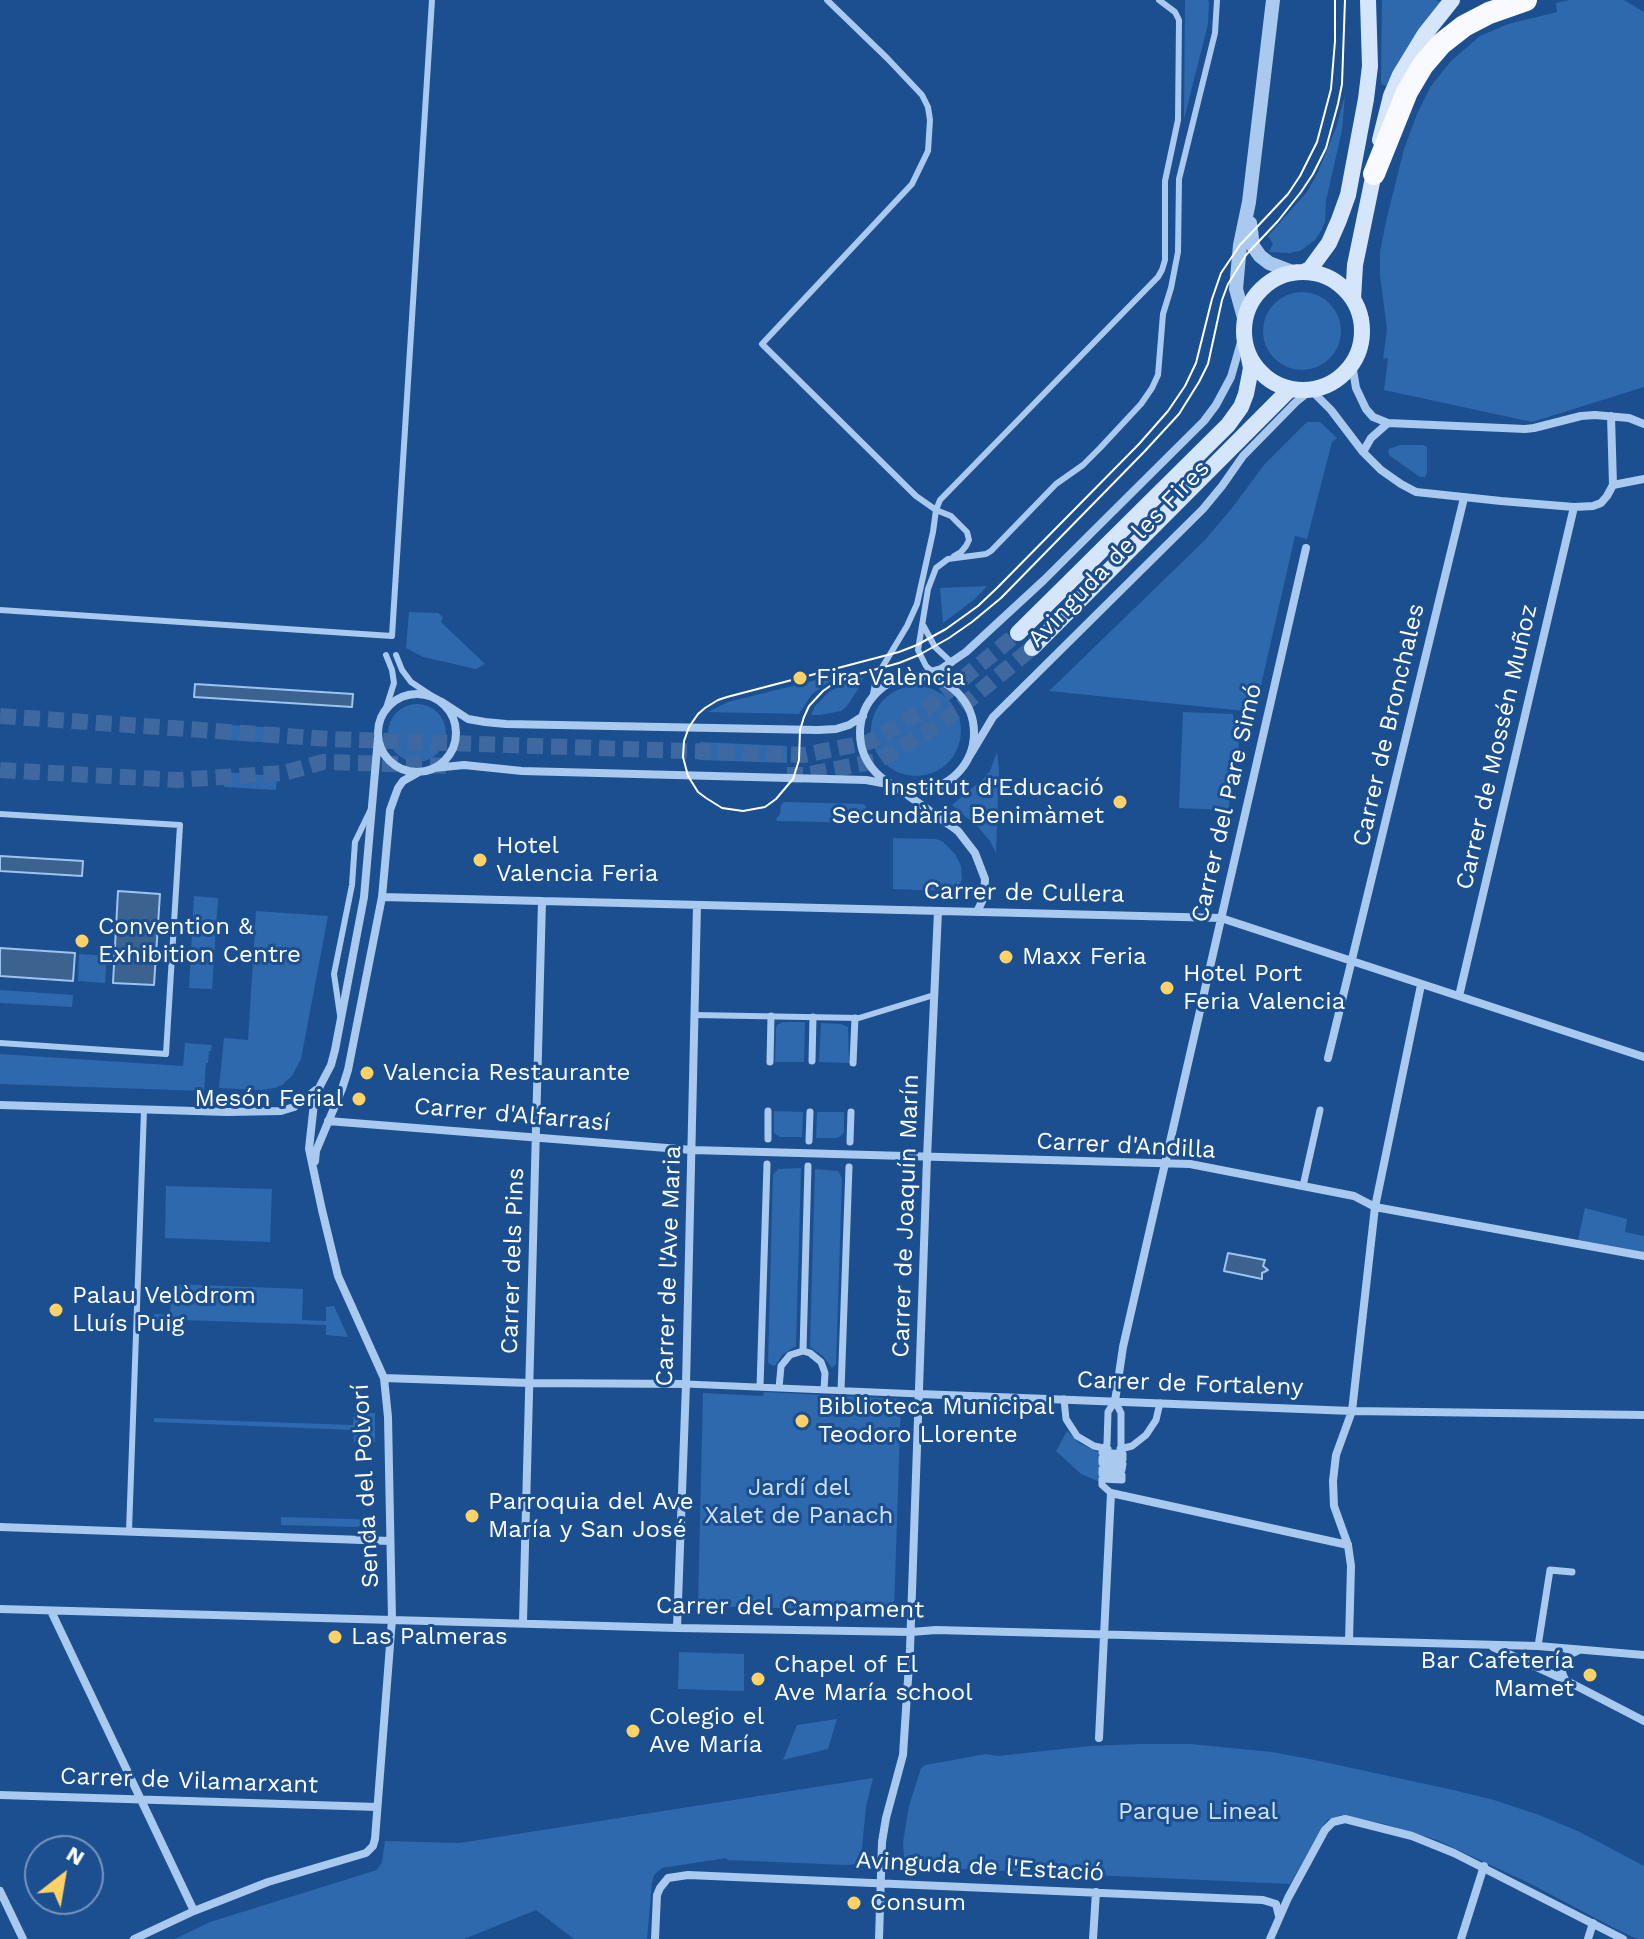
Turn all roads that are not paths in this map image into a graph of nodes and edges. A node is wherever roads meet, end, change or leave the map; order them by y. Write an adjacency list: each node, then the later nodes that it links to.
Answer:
1 (432, 0): 31 (lane)
2 (827, 0): 28 (lane)
3 (1159, 0): 10 (lane)
4 (1175, 0): 10 (lane)
5 (1217, 0): 30 (lane)
6 (1273, 0): 12 (street)
7 (1368, 0): 13 (main road)
8 (1452, 0): 11 (main road)
9 (1526, 0): 11 (highway)
10 (1175, 12): 28 (lane)
11 (1374, 174): 14 (main road)
12 (1249, 202): 13 (street); 15 (street)
13 (1299, 272): 14 (main road); 15 (main road)
14 (1353, 299): 17 (main road)
15 (1243, 327): 16 (main road); 37 (street, Avinguda de les Fires)
16 (1249, 356): 18 (main road); 33 (main road, Avinguda de les Fires)
17 (1352, 364): 19 (main road); 21 (street)
18 (1290, 389): 19 (main road); 34 (main road, Avinguda de les Fires)
19 (1311, 390): 23 (street); 47 (street, Avinguda de les Fires)
20 (1611, 416): 21 (street); 22 (street); 25 (street)
21 (1388, 423): 23 (street)
22 (1644, 424)
23 (1363, 452): 26 (street)
24 (1644, 479): 25 (street)
25 (1613, 485): 27 (street)
26 (1464, 498): 27 (street); 59 (street, Carrer de Bronchales)
27 (1574, 507): 62 (street, Carrer de Mossén Muñoz)
28 (936, 510): 30 (lane); 42 (lane)
29 (1306, 548): 58 (street, Carrer del Pare Simó)
30 (948, 559): 32 (lane)
31 (0, 610)
32 (923, 625): 37 (lane); 38 (lane)
33 (1018, 633)
34 (1032, 648)
35 (386, 655): 44 (lane)
36 (396, 655): 41 (lane)
37 (952, 663): 38 (street, Avinguda de les Fires)
38 (933, 672): 39 (street, Avinguda de les Fires); 40 (lane)
39 (917, 676): 40 (street); 42 (street)
40 (948, 685): 47 (street)
41 (432, 696): 43 (street); 44 (street)
42 (872, 699): 45 (street)
43 (442, 702): 45 (street); 48 (street)
44 (386, 708): 46 (street)
45 (863, 716): 50 (street)
46 (378, 738): 49 (street); 51 (street, Senda del Polvorí)
47 (969, 757): 50 (street)
48 (434, 768): 49 (street); 50 (street)
49 (419, 772): 53 (street, Senda del Polvorí)
50 (896, 786): 57 (street)
51 (371, 809): 67 (street, Senda del Polvorí); 67 (lane)
52 (0, 814): 68 (lane)
53 (382, 897): 54 (street, Carrer de Cullera); 81 (street, Senda del Polvorí)
54 (542, 901): 55 (street, Carrer de Cullera); 82 (street, Carrer dels Pins)
55 (697, 905): 56 (street, Carrer de Cullera); 63 (street, Carrer de l'Ave Maria)
56 (938, 911): 57 (street, Carrer de Cullera); 61 (street, Carrer de Joaquín Marín)
57 (977, 912): 58 (street, Carrer de Cullera)
58 (1221, 918): 59 (street, Carrer de Cullera); 88 (street, Carrer del Pare Simó)
59 (1353, 963): 60 (street, Carrer de Cullera); 70 (street, Carrer de Bronchales)
60 (1421, 985): 62 (street, Carrer de Cullera); 94 (street)
61 (934, 995): 66 (lane); 87 (street, Carrer de Joaquín Marín)
62 (1459, 996): 69 (street, Carrer de Cullera)
63 (695, 1015): 64 (lane); 86 (street, Carrer de l'Ave Maria)
64 (771, 1016): 65 (lane); 72 (street)
65 (813, 1017): 66 (lane); 71 (street)
66 (855, 1018): 73 (street)
67 (341, 1021): 74 (street, Senda del Polvorí)
68 (0, 1043)
69 (1644, 1057)
70 (1328, 1058)
71 (812, 1061)
72 (770, 1062)
73 (853, 1063)
74 (320, 1086): 76 (street); 92 (street, Senda del Polvorí)
75 (0, 1105): 76 (street)
76 (144, 1110): 114 (lane)
77 (1320, 1110): 93 (street)
78 (768, 1111): 83 (street)
79 (810, 1112): 84 (street)
80 (851, 1112): 85 (street)
81 (328, 1121): 82 (street, Carrer d'Alfarrasí); 92 (street, Senda del Polvorí)
82 (536, 1137): 86 (street, Carrer d'Alfarrasí); 98 (street, Carrer dels Pins)
83 (768, 1139)
84 (809, 1141)
85 (850, 1142)
86 (692, 1150): 87 (street, Carrer d'Andilla); 99 (street, Carrer de l'Ave Maria)
87 (927, 1158): 88 (street, Carrer d'Andilla); 104 (street, Carrer de Joaquín Marín)
88 (1165, 1163): 93 (street, Carrer d'Andilla); 106 (street, Carrer del Pare Simó)
89 (767, 1164): 100 (street)
90 (808, 1166): 96 (street)
91 (849, 1167): 103 (street)
92 (313, 1170): 97 (street, Senda del Polvorí)
93 (1303, 1186): 94 (street, Carrer d'Andilla)
94 (1375, 1207): 95 (street, Carrer d'Andilla); 108 (street)
95 (1644, 1256)
96 (803, 1351): 101 (street); 102 (street)
97 (384, 1378): 98 (street); 115 (street, Senda del Polvorí)
98 (529, 1383): 99 (street); 121 (street, Carrer dels Pins)
99 (686, 1384): 100 (street, Carrer de Fortaleny); 122 (street, Carrer de l'Ave Maria)
100 (760, 1387): 101 (street, Carrer de Fortaleny)
101 (779, 1388): 102 (street, Carrer de Fortaleny)
102 (824, 1390): 103 (street, Carrer de Fortaleny)
103 (841, 1391): 104 (street, Carrer de Fortaleny)
104 (920, 1394): 105 (street, Carrer de Fortaleny); 123 (street, Carrer de Joaquín Marín)
105 (1064, 1399): 106 (street, Carrer de Fortaleny); 111 (street)
106 (1115, 1401): 107 (street, Carrer de Fortaleny); 110 (street); 111 (street)
107 (1160, 1403): 108 (street, Carrer de Fortaleny); 110 (street)
108 (1352, 1411): 109 (street, Carrer de Fortaleny); 116 (street)
109 (1644, 1415)
110 (1121, 1449): 111 (street)
111 (1104, 1450): 112 (street)
112 (1111, 1493): 116 (street); 124 (street)
113 (0, 1527): 114 (street)
114 (129, 1531): 115 (street)
115 (390, 1541): 120 (street, Senda del Polvorí)
116 (1348, 1545): 125 (street)
117 (1572, 1572): 127 (street)
118 (0, 1609): 119 (street, Carrer del Campament)
119 (51, 1611): 120 (street, Carrer del Campament); 134 (street)
120 (392, 1619): 121 (street, Carrer del Campament); 135 (street, Senda del Polvorí)
121 (523, 1622): 122 (street, Carrer del Campament)
122 (677, 1628): 123 (street, Carrer del Campament)
123 (911, 1632): 124 (street, Carrer del Campament); 137 (street, Carrer de Joaquín Marín)
124 (1104, 1635): 125 (street, Carrer del Campament); 132 (street)
125 (1349, 1641): 126 (street, Carrer del Campament)
126 (1488, 1645): 127 (street, Carrer del Campament); 130 (street)
127 (1538, 1646): 128 (street, Carrer del Campament)
128 (1580, 1650): 129 (street, Carrer del Campament); 130 (street)
129 (1644, 1655)
130 (1565, 1680): 131 (street)
131 (1644, 1721)
132 (1099, 1738)
133 (0, 1795): 134 (street, Carrer de Vilamarxant)
134 (141, 1799): 135 (street, Carrer de Vilamarxant); 140 (street)
135 (377, 1807): 140 (street)
136 (1484, 1866): 141 (street); 142 (street); 149 (street)
137 (881, 1882): 139 (street, Avinguda de l'Estació); 145 (street, Avinguda de l'Estació); 146 (street, Carrer de Joaquín Marín)
138 (0, 1891): 143 (street)
139 (1096, 1892): 141 (street, Avinguda de l'Estació); 147 (street)
140 (194, 1911): 144 (street)
141 (1279, 1916): 148 (street)
142 (1593, 1923): 150 (street); 151 (street)
143 (23, 1939)
144 (134, 1939)
145 (655, 1939)
146 (879, 1939)
147 (1093, 1939)
148 (1270, 1939)
149 (1461, 1939)
150 (1588, 1939)
151 (1623, 1939)

